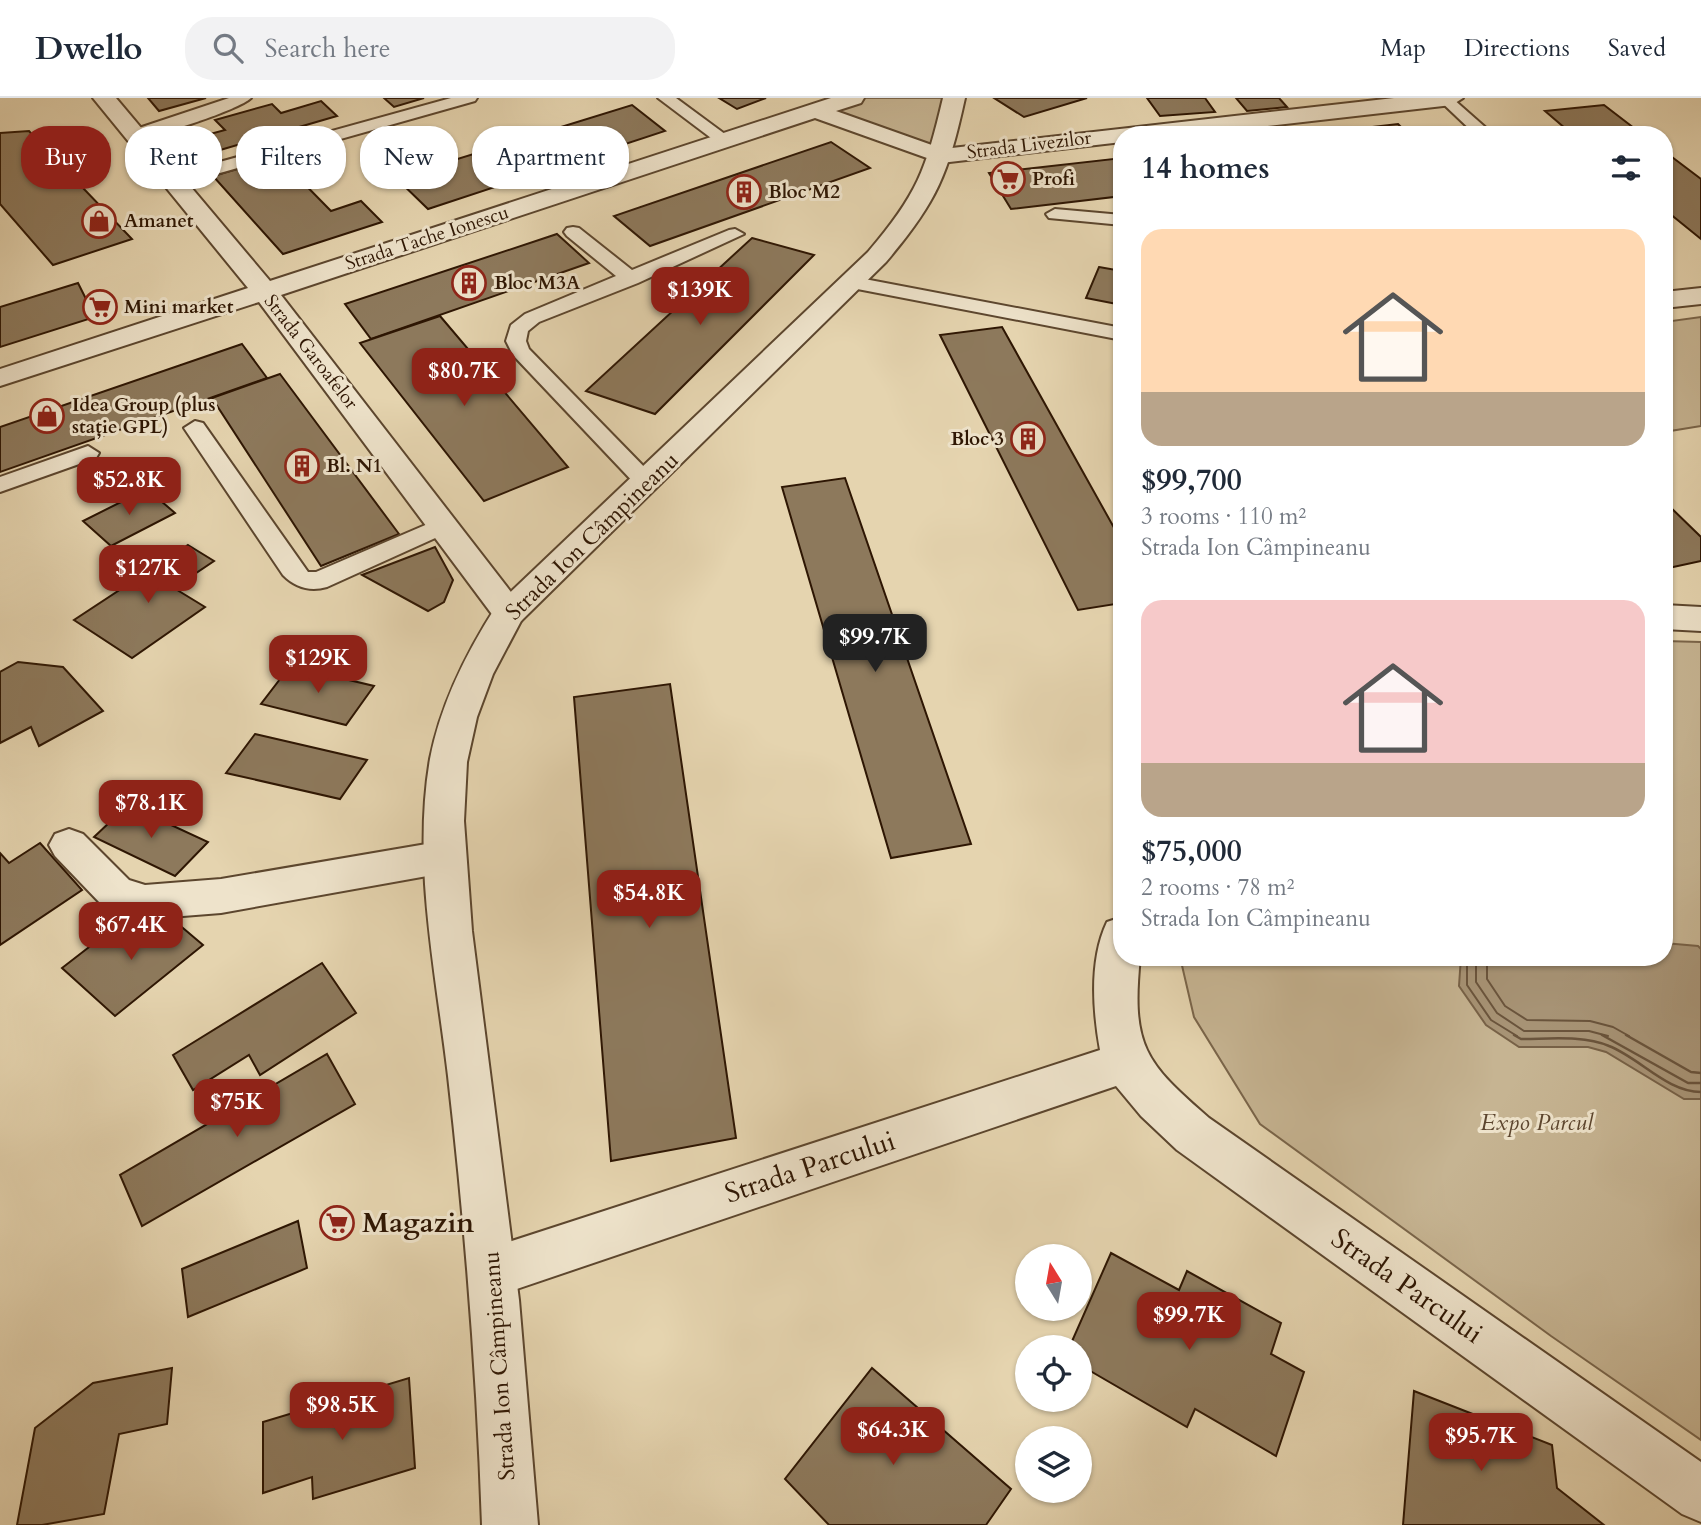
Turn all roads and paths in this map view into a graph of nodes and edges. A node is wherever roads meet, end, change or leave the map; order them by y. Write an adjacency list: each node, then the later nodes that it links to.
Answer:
1 (104, 98): 10 (street, Strada Garoafelor)
2 (243, 98): 11 (lane)
3 (469, 98): 17 (lane)
4 (666, 98): 15 (lane)
5 (853, 98): 9 (street, Strada Tache Ionescu)
6 (954, 98): 16 (street, Strada Ion Câmpineanu)
7 (1452, 98): 8 (street, Strada Livezilor)
8 (1444, 99): 12 (street, Strada Livezilor); 13 (lane)
9 (814, 110): 15 (street, Strada Tache Ionescu); 16 (street)
10 (129, 126)
11 (164, 126)
12 (1197, 126)
13 (1476, 126)
14 (1113, 135): 16 (street, Strada Livezilor)
15 (725, 140): 25 (street, Strada Tache Ionescu)
16 (941, 156): 24 (street, Strada Ion Câmpineanu)
17 (222, 167)
18 (182, 189): 25 (street, Strada Garoafelor)
19 (1055, 214): 20 (lane)
20 (1113, 219)
21 (573, 232): 23 (lane)
22 (735, 234): 23 (lane)
23 (631, 279): 30 (lane)
24 (854, 283): 26 (lane); 30 (street, Strada Ion Câmpineanu)
25 (265, 292): 27 (street, Strada Tache Ionescu); 32 (street, Strada Garoafelor)
26 (1113, 332)
27 (0, 378)
28 (195, 428): 32 (lane)
29 (88, 453): 31 (lane)
30 (646, 482): 33 (street, Strada Ion Câmpineanu)
31 (0, 485)
32 (445, 525): 33 (street, Strada Garoafelor)
33 (509, 613): 37 (street, Strada Ion Câmpineanu)
34 (1673, 617): 35 (street)
35 (1701, 619)
36 (69, 845): 37 (street)
37 (444, 857): 40 (street, Strada Ion Câmpineanu)
38 (1116, 966): 39 (street, Strada Parcului)
39 (1127, 1062): 40 (street, Strada Parcului); 41 (street, Strada Parcului)
40 (493, 1272): 42 (street, Strada Ion Câmpineanu)
41 (1701, 1495)
42 (510, 1525)

